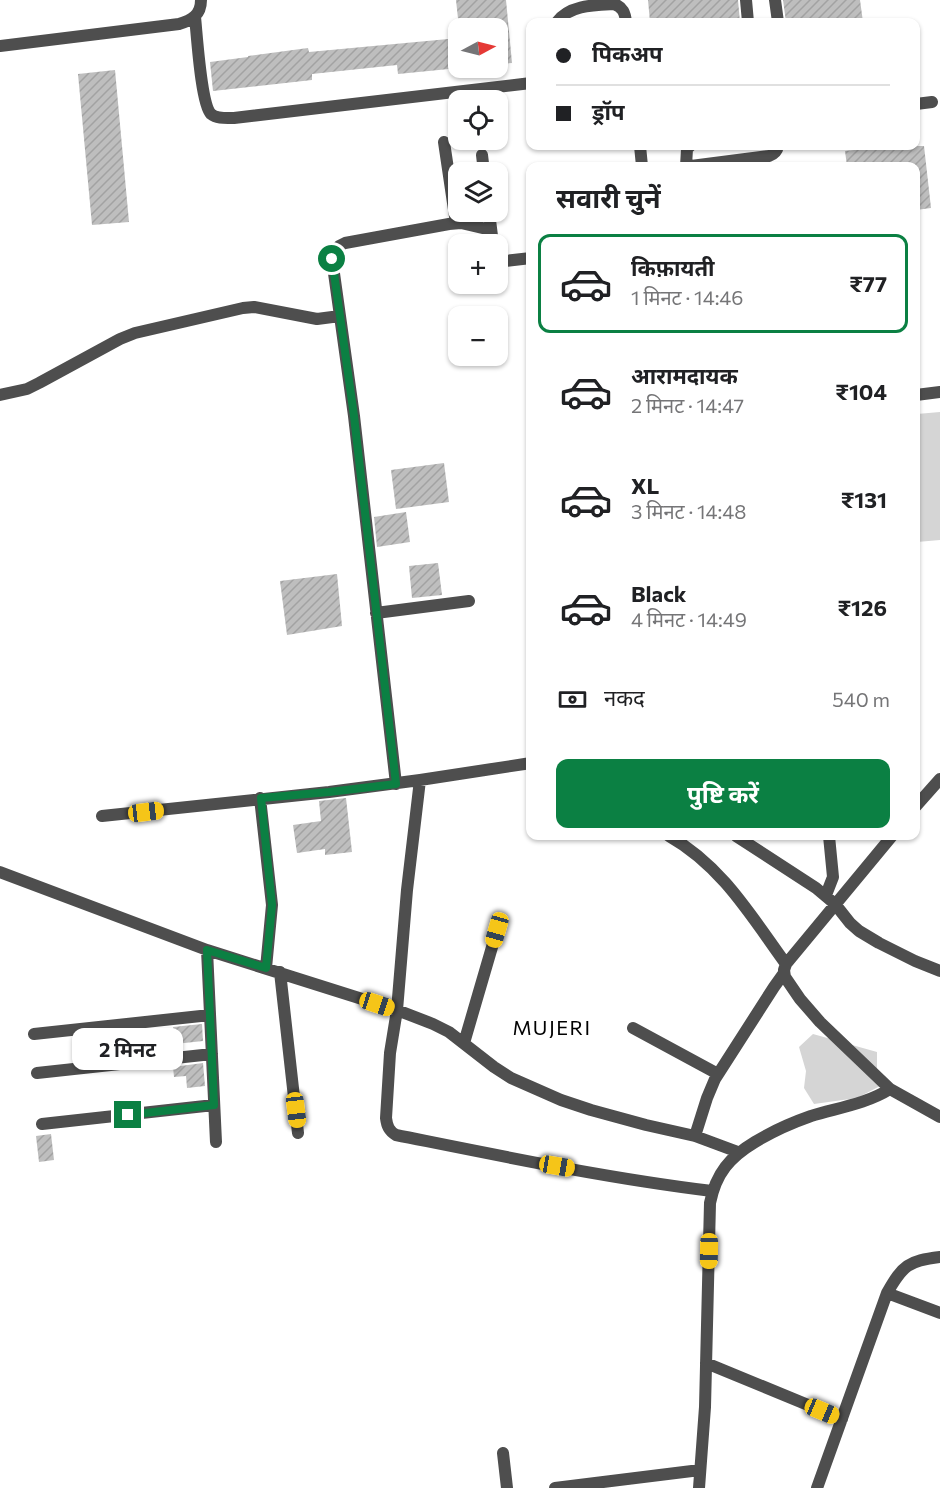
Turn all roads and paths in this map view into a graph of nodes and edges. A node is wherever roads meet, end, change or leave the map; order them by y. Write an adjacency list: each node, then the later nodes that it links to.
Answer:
1 (201, 0): 5 (street)
2 (746, 0): 8 (street)
3 (775, 0): 9 (street)
4 (577, 4): 6 (street); 7 (street)
5 (195, 17): 10 (street); 11 (street)
6 (561, 18)
7 (625, 18)
8 (748, 18)
9 (777, 18)
10 (0, 46)
11 (526, 83)
12 (932, 102): 13 (street)
13 (920, 104)
14 (444, 142): 20 (street)
15 (777, 150): 18 (street)
16 (482, 155): 17 (street)
17 (483, 162)
18 (722, 162)
19 (490, 222): 21 (street)
20 (456, 223): 21 (street); 25 (street)
21 (491, 230): 22 (street)
22 (492, 234)
23 (526, 259): 24 (street)
24 (508, 261)
25 (340, 316): 28 (street); 30 (street)
26 (940, 392): 27 (street)
27 (920, 394)
28 (0, 396)
29 (469, 601): 30 (street)
30 (376, 613): 34 (street)
31 (526, 764): 33 (street)
32 (940, 779): 36 (street)
33 (420, 780): 34 (street); 50 (street)
34 (396, 784): 35 (street)
35 (261, 798): 37 (street); 46 (street)
36 (920, 802)
37 (102, 816)
38 (675, 840): 47 (street)
39 (742, 840): 43 (street)
40 (829, 840): 43 (street)
41 (888, 840): 43 (street)
42 (0, 872): 45 (street)
43 (830, 900): 47 (street); 48 (street)
44 (497, 930): 54 (street)
45 (207, 950): 46 (street); 51 (street)
46 (266, 968): 49 (street)
47 (785, 969): 57 (street); 58 (street)
48 (940, 971)
49 (280, 972): 50 (street); 62 (street)
50 (397, 1010): 54 (street); 66 (street)
51 (210, 1015): 53 (street); 55 (street)
52 (633, 1028): 57 (street)
53 (34, 1034)
54 (465, 1043): 63 (street)
55 (212, 1054): 56 (street); 59 (street)
56 (37, 1073)
57 (718, 1074): 63 (street)
58 (890, 1089): 60 (street); 65 (street)
59 (214, 1105): 61 (street); 64 (street)
60 (940, 1116)
61 (42, 1124)
62 (298, 1133)
63 (694, 1136): 65 (street)
64 (216, 1142)
65 (738, 1152): 66 (street)
66 (712, 1191): 70 (street)
67 (940, 1257): 68 (street)
68 (886, 1293): 69 (street); 71 (street)
69 (940, 1313)
70 (706, 1363): 71 (street); 73 (street)
71 (842, 1419): 78 (street)
72 (502, 1453): 74 (street)
73 (700, 1470): 76 (street); 77 (street)
74 (507, 1488)
75 (555, 1488): 76 (street)
76 (560, 1488)
77 (699, 1488)
78 (817, 1488)

